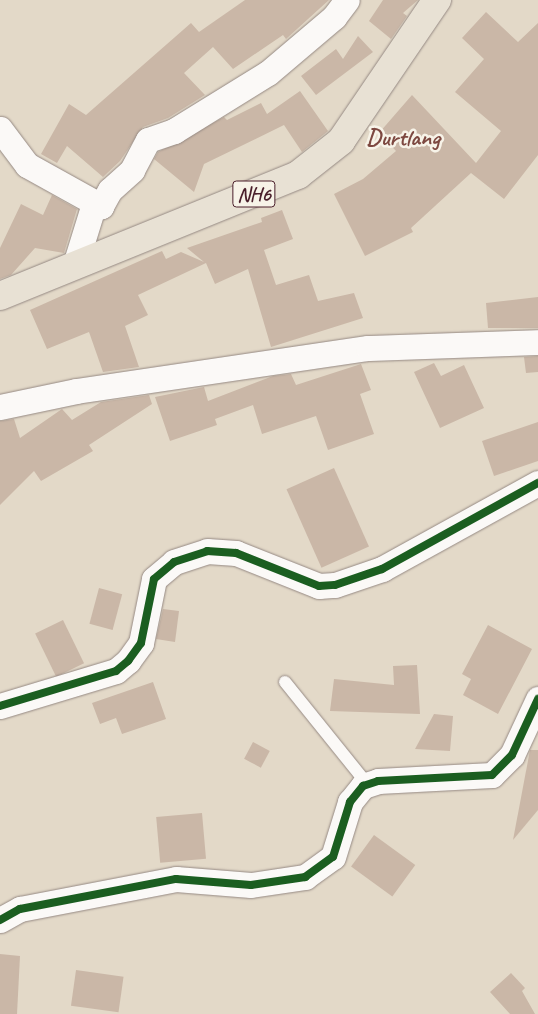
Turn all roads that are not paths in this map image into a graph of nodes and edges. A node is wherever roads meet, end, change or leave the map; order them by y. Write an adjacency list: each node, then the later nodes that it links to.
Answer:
1 (347, 0): 4 (street)
2 (437, 0): 5 (highway, NH6)
3 (0, 129): 4 (street)
4 (100, 206): 5 (street)
5 (75, 265): 6 (highway, NH6)
6 (0, 296)
7 (538, 342): 8 (street)
8 (0, 407)
9 (538, 483): 12 (street)
10 (285, 682): 13 (lane)
11 (538, 699): 13 (street)
12 (0, 706)
13 (368, 785): 14 (street)
14 (0, 920)

